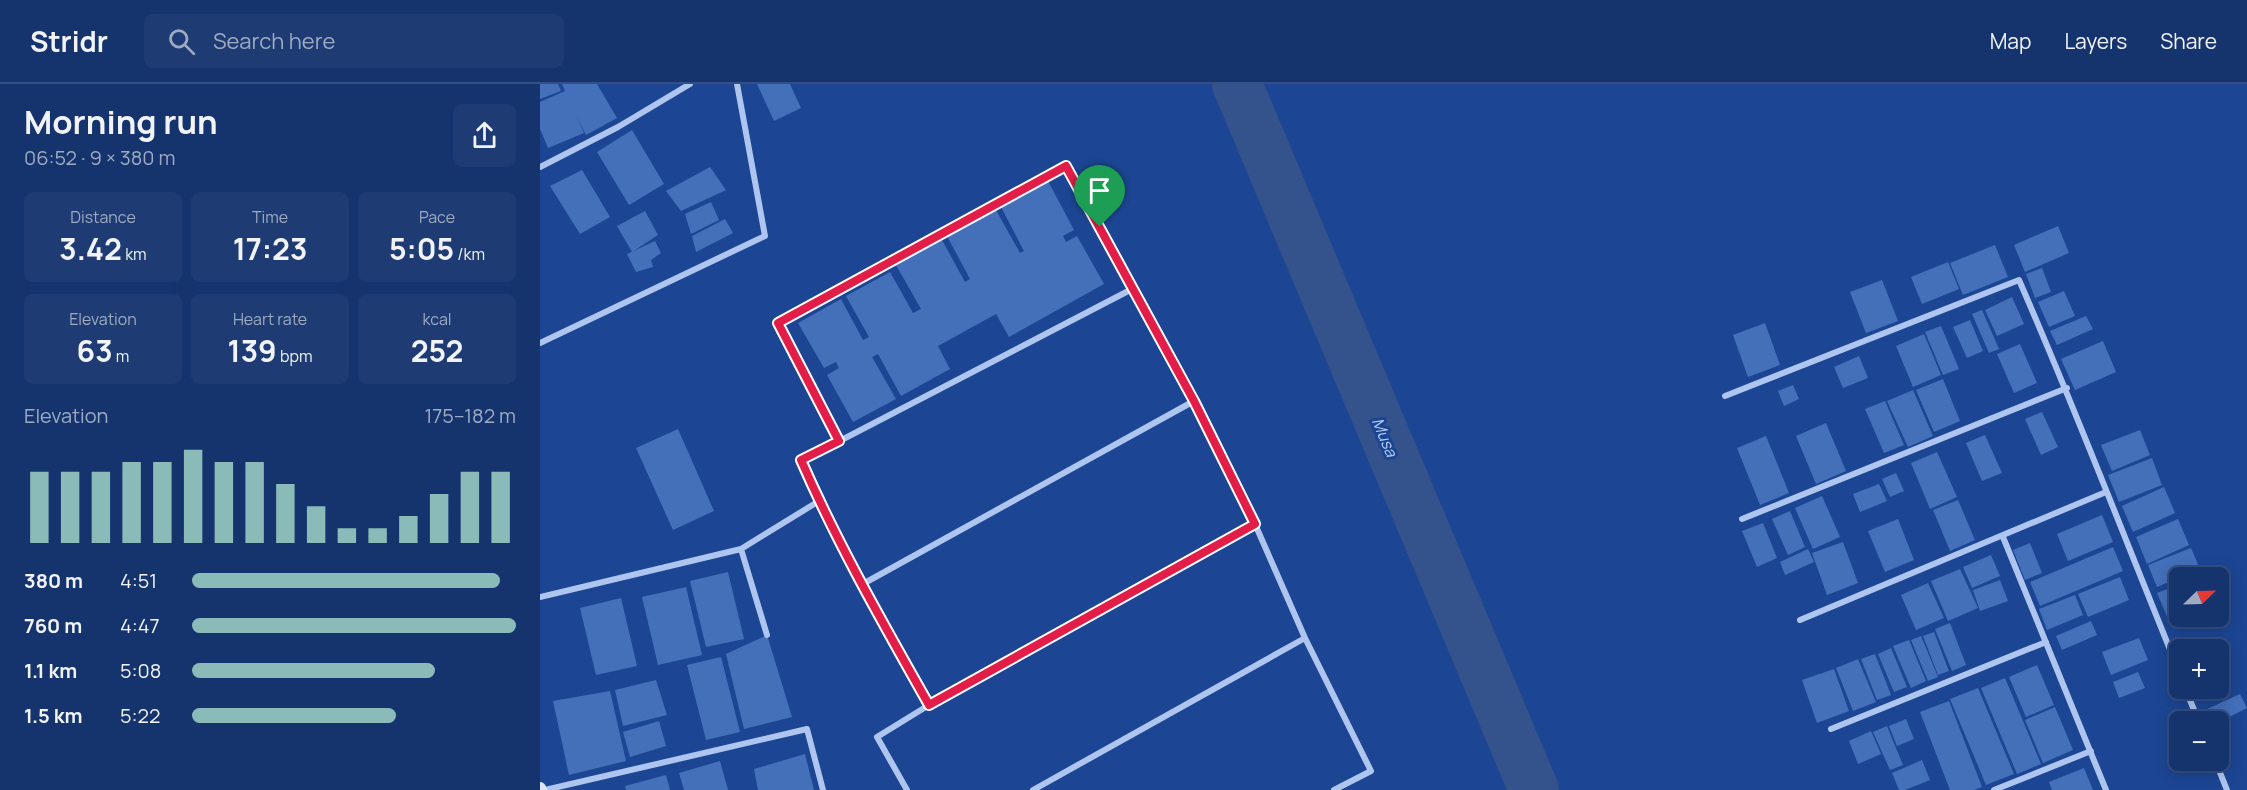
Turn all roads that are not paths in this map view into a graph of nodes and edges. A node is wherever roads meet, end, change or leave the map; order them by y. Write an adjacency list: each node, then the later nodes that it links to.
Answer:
1 (690, 84): 3 (street)
2 (738, 84): 5 (street)
3 (540, 167)
4 (1134, 288): 8 (street); 9 (street); 9 (street)
5 (540, 343)
6 (2067, 388): 7 (street); 10 (street); 12 (street)
7 (1725, 396)
8 (1194, 401): 13 (street); 16 (street)
9 (839, 441): 11 (street)
10 (2106, 492): 14 (street); 22 (street)
11 (819, 501): 15 (street); 16 (street)
12 (1742, 519)
13 (1255, 524): 20 (street); 23 (street)
14 (2003, 537): 18 (street); 21 (street)
15 (741, 549): 17 (street); 19 (street)
16 (861, 585): 23 (street)
17 (540, 597)
18 (1800, 620)
19 (767, 635)
20 (1305, 638): 30 (street); 31 (street)
21 (2046, 642): 24 (street); 25 (street)
22 (2169, 647)
23 (929, 705): 29 (street)
24 (1831, 729)
25 (2091, 752): 32 (street); 33 (street)
26 (2219, 771): 34 (street)
27 (542, 789): 28 (street)
28 (823, 790)
29 (907, 790)
30 (1033, 790)
31 (1334, 790)
32 (1994, 790)
33 (2106, 790)
34 (2227, 790)

